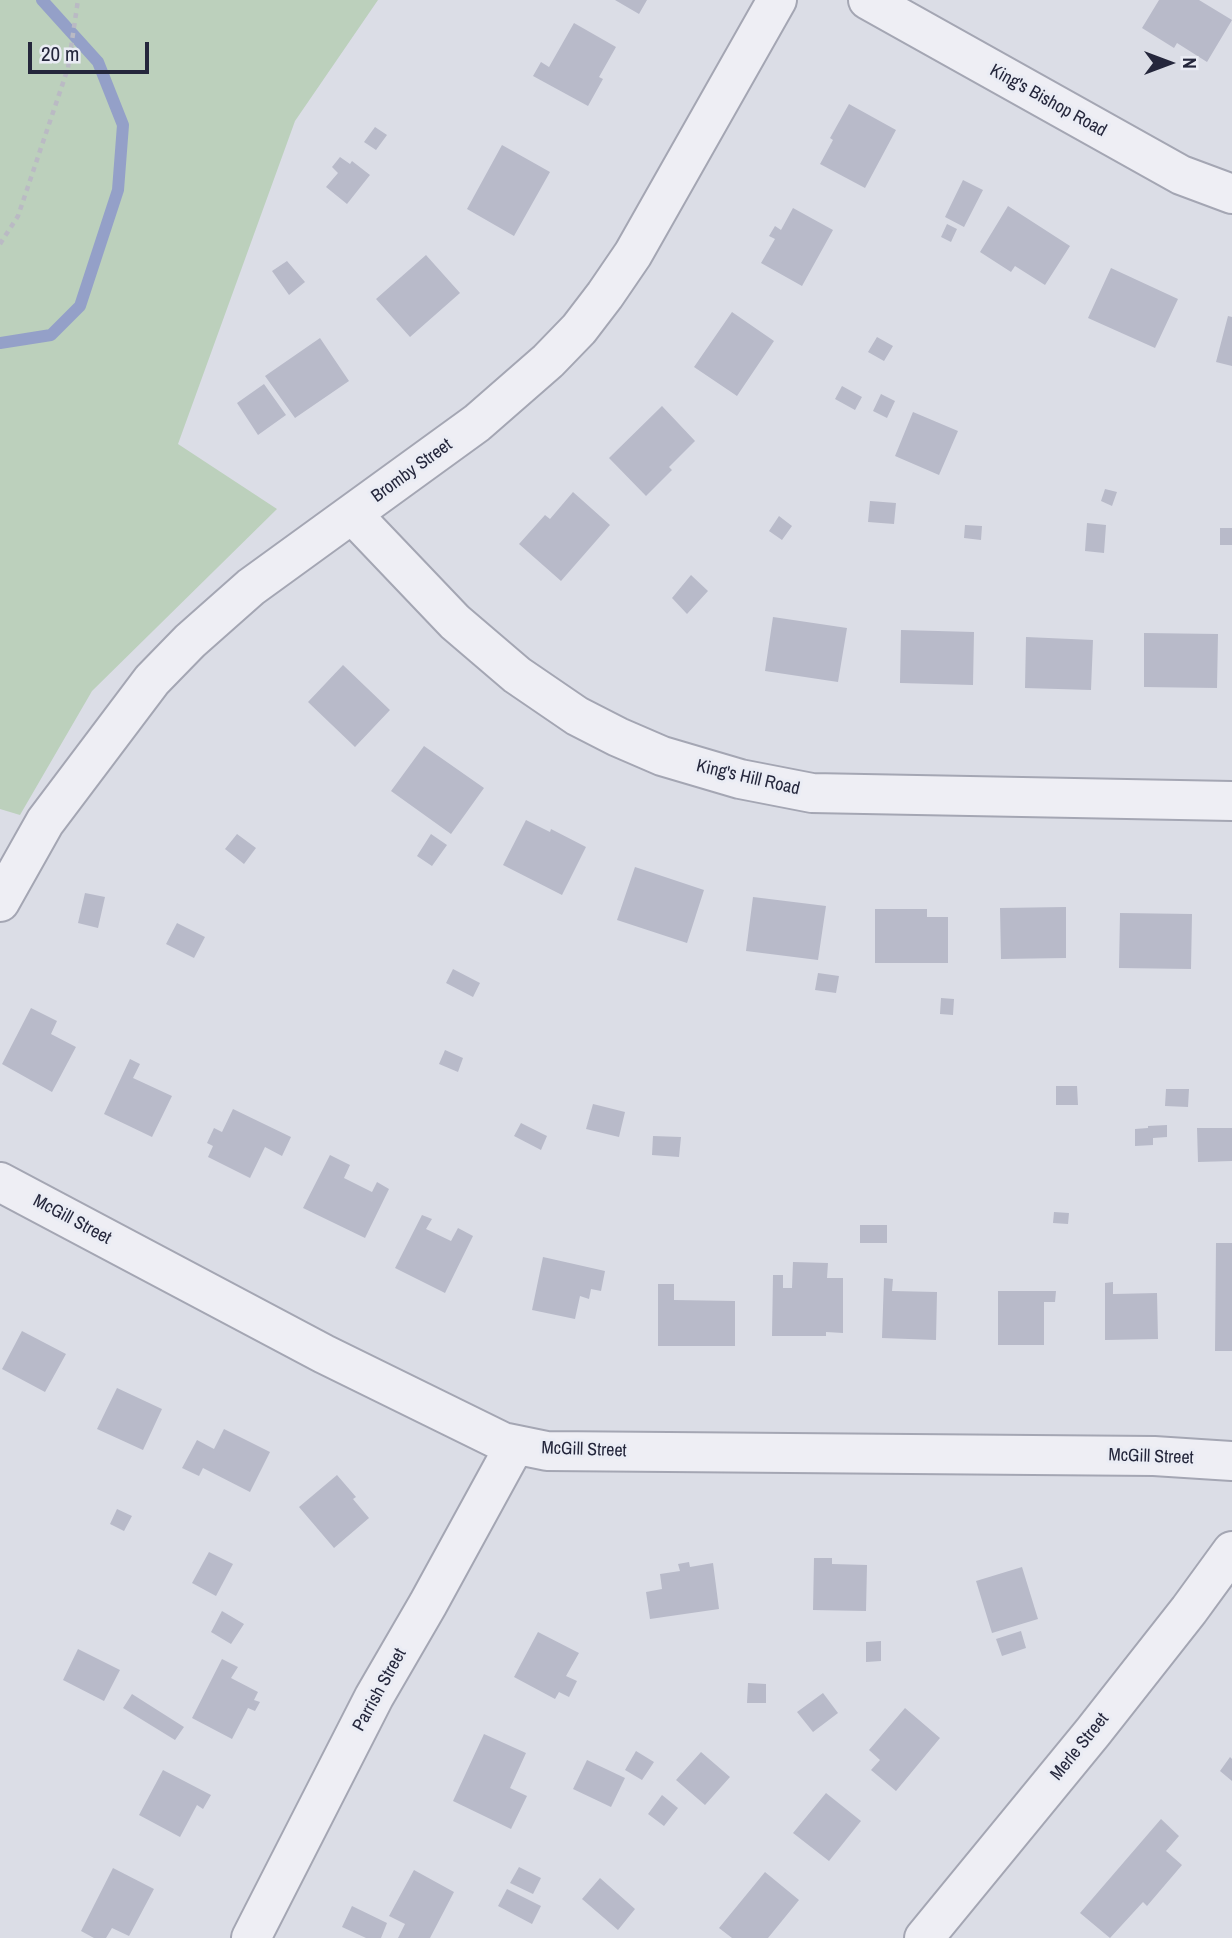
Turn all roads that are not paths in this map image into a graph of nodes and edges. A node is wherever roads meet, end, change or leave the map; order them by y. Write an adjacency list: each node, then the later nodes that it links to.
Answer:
1 (777, 0): 4 (street, Bromby Street)
2 (868, 0): 3 (street, King's Bishop Road)
3 (1232, 194)
4 (352, 514): 5 (street, King's Hill Road); 6 (street, Bromby Street)
5 (1232, 800)
6 (0, 902)
7 (0, 1182): 8 (street, McGill Street)
8 (515, 1445): 9 (street, McGill Street); 11 (street, Parrish Street)
9 (1232, 1461)
10 (1232, 1551): 12 (street, Merle Street)
11 (251, 1938)
12 (924, 1938)

